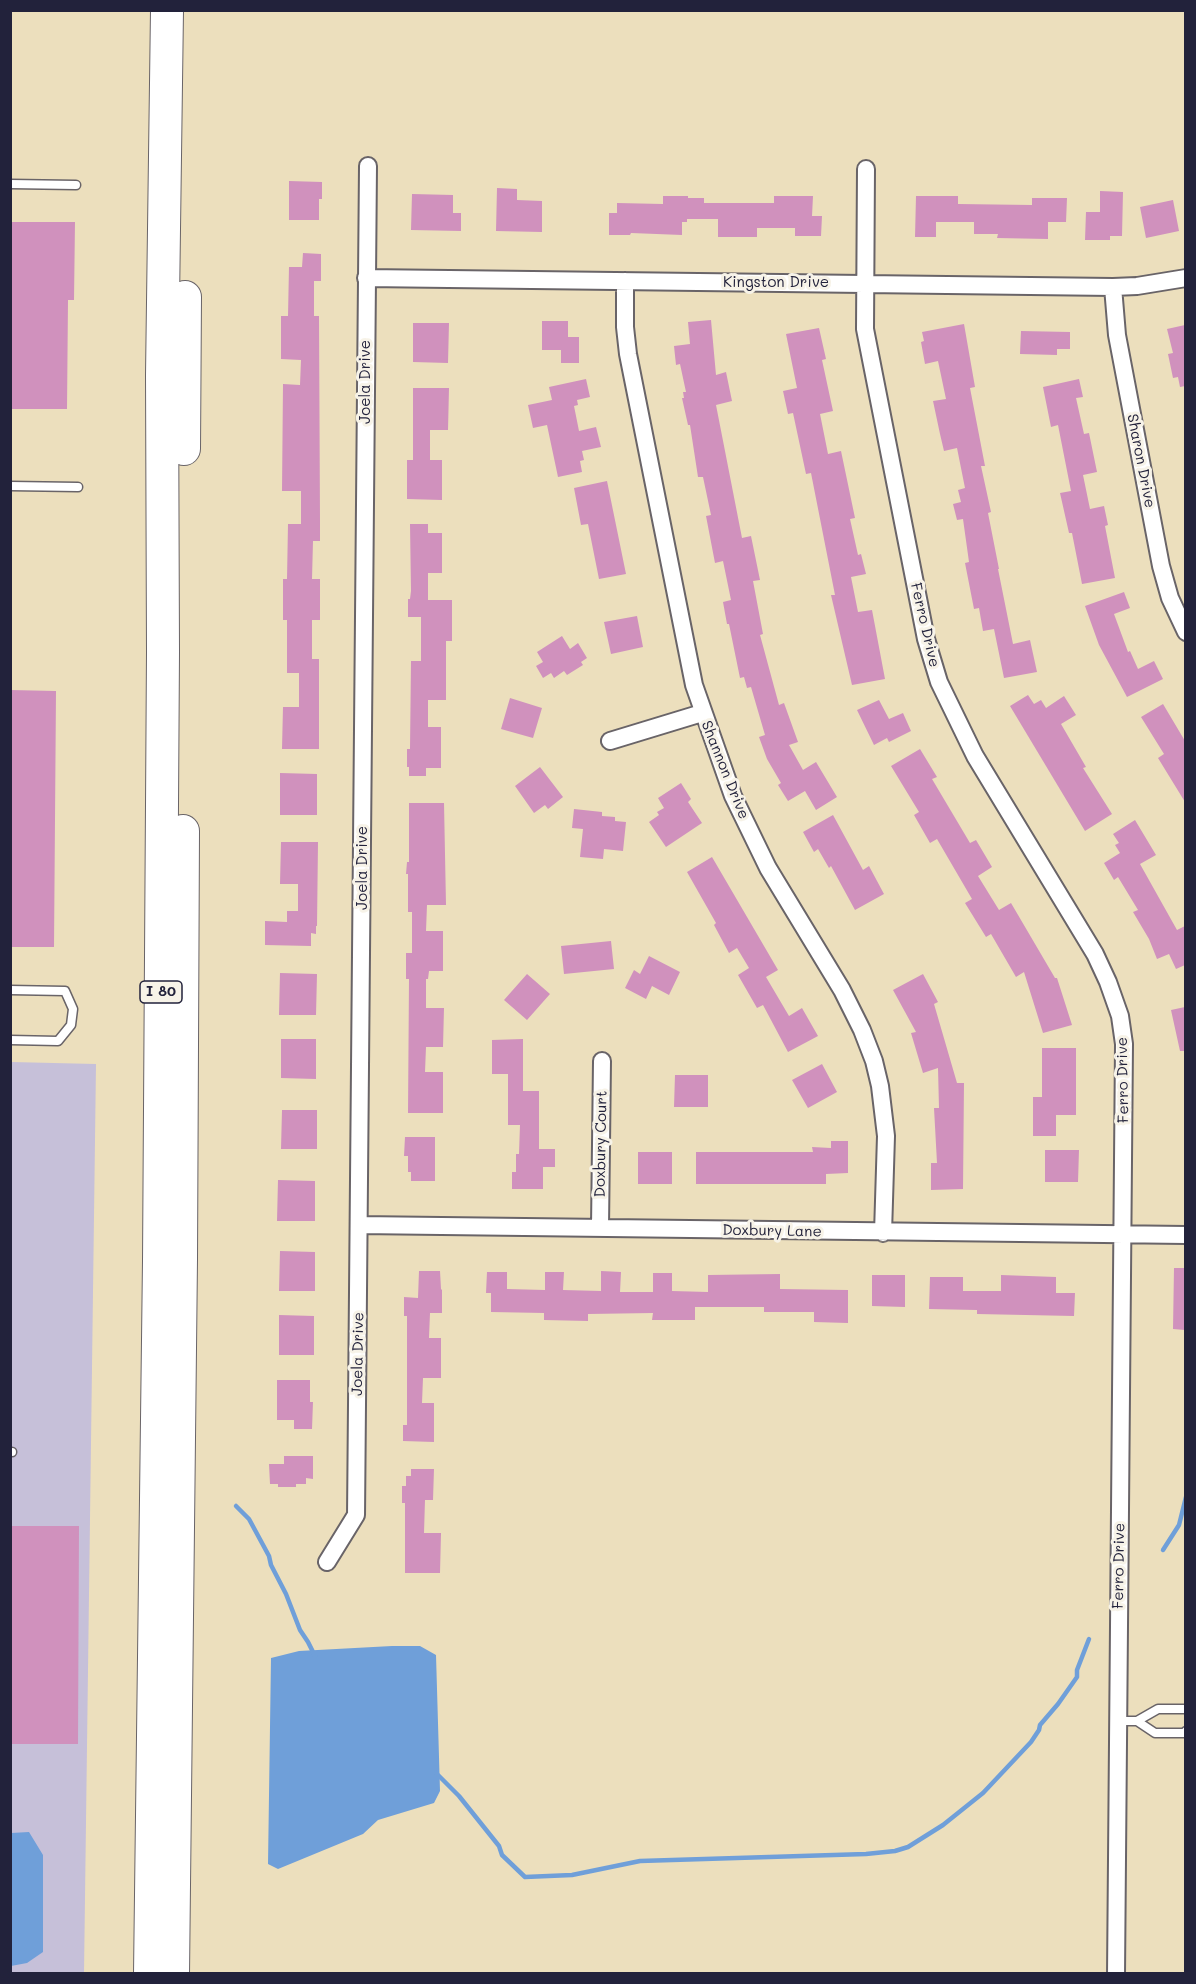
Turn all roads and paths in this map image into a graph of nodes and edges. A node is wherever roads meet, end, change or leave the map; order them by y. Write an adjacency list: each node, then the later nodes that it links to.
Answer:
1 (167, 10): 30 (highway, I 80)
2 (188, 10): 31 (highway, I 80)
3 (368, 166): 7 (street, Joela Drive)
4 (866, 169): 10 (street, Ferro Drive)
5 (10, 184): 6 (lane)
6 (76, 185)
7 (366, 278): 9 (street, Kingston Drive); 20 (street, Joela Drive)
8 (1185, 278): 11 (street, Kingston Drive)
9 (625, 281): 10 (street, Kingston Drive); 15 (street, Shannon Drive)
10 (864, 282): 11 (street, Kingston Drive); 24 (street, Ferro Drive)
11 (1113, 287): 14 (street, Sharon Drive)
12 (10, 486): 13 (lane)
13 (78, 487)
14 (1185, 632)
15 (702, 713): 16 (street); 22 (street, Shannon Drive)
16 (610, 741)
17 (10, 990): 18 (lane)
18 (10, 1040)
19 (602, 1061): 21 (street, Doxbury Court)
20 (359, 1225): 21 (street, Doxbury Lane); 25 (street, Joela Drive)
21 (600, 1227): 22 (street, Doxbury Lane)
22 (883, 1233): 24 (street, Doxbury Lane)
23 (1185, 1235): 24 (street, Doxbury Lane)
24 (1123, 1236): 28 (street, Ferro Drive)
25 (327, 1562)
26 (1185, 1709): 27 (lane)
27 (1137, 1720): 28 (lane); 29 (lane)
28 (1117, 1721): 32 (street, Ferro Drive)
29 (1185, 1731)
30 (150, 1974)
31 (173, 1974)
32 (1116, 1974)

